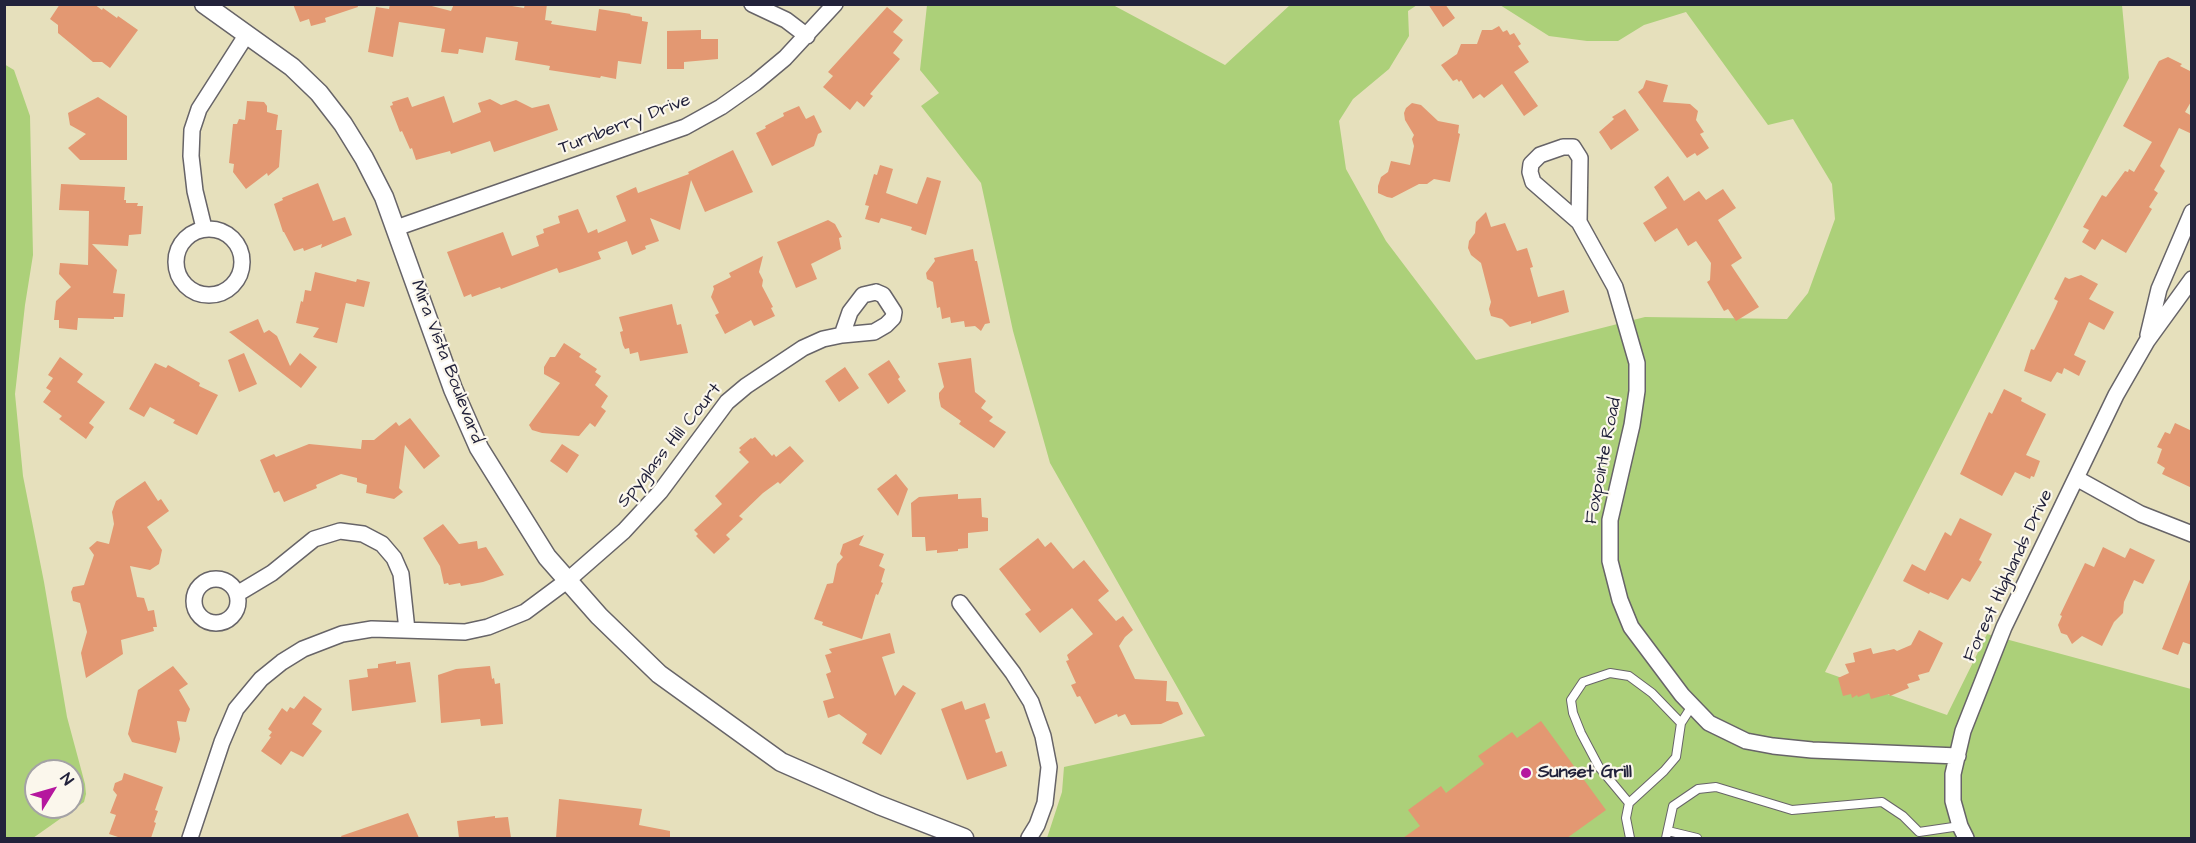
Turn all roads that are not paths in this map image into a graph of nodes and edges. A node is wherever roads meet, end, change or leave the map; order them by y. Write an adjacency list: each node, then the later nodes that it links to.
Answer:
1 (204, 4): 4 (street, Mira Vista Boulevard)
2 (752, 4): 5 (street)
3 (835, 4): 5 (street, Turnberry Drive)
4 (247, 34): 8 (street); 9 (street, Mira Vista Boulevard)
5 (807, 36): 9 (street, Turnberry Drive)
6 (2192, 212): 12 (street, Forest Highlands Drive)
7 (1579, 222): 7 (street, Foxpointe Road); 19 (street, Foxpointe Road)
8 (204, 228): 8 (street)
9 (396, 228): 15 (street, Mira Vista Boulevard)
10 (2192, 279): 12 (street, Forest Highlands Drive)
11 (842, 335): 15 (street, Spyglass Hill Court)
12 (2147, 341): 13 (street, Forest Highlands Drive)
13 (2076, 478): 14 (street); 21 (street, Forest Highlands Drive)
14 (2192, 534)
15 (568, 580): 18 (street, Spyglass Hill Court); 27 (street, Mira Vista Boulevard)
16 (237, 594): 18 (street)
17 (960, 603): 28 (street)
18 (406, 630): 26 (street, Spyglass Hill Court)
19 (1692, 706): 20 (lane); 21 (street, Foxpointe Road)
20 (1681, 723): 22 (lane); 22 (lane)
21 (1958, 756): 23 (street, Forest Highlands Drive)
22 (1629, 803): 29 (lane)
23 (1963, 832): 25 (lane)
24 (1667, 835): 25 (lane); 30 (lane)
25 (1916, 835)
26 (190, 838)
27 (964, 838)
28 (1029, 838)
29 (1630, 838)
30 (1697, 838)

